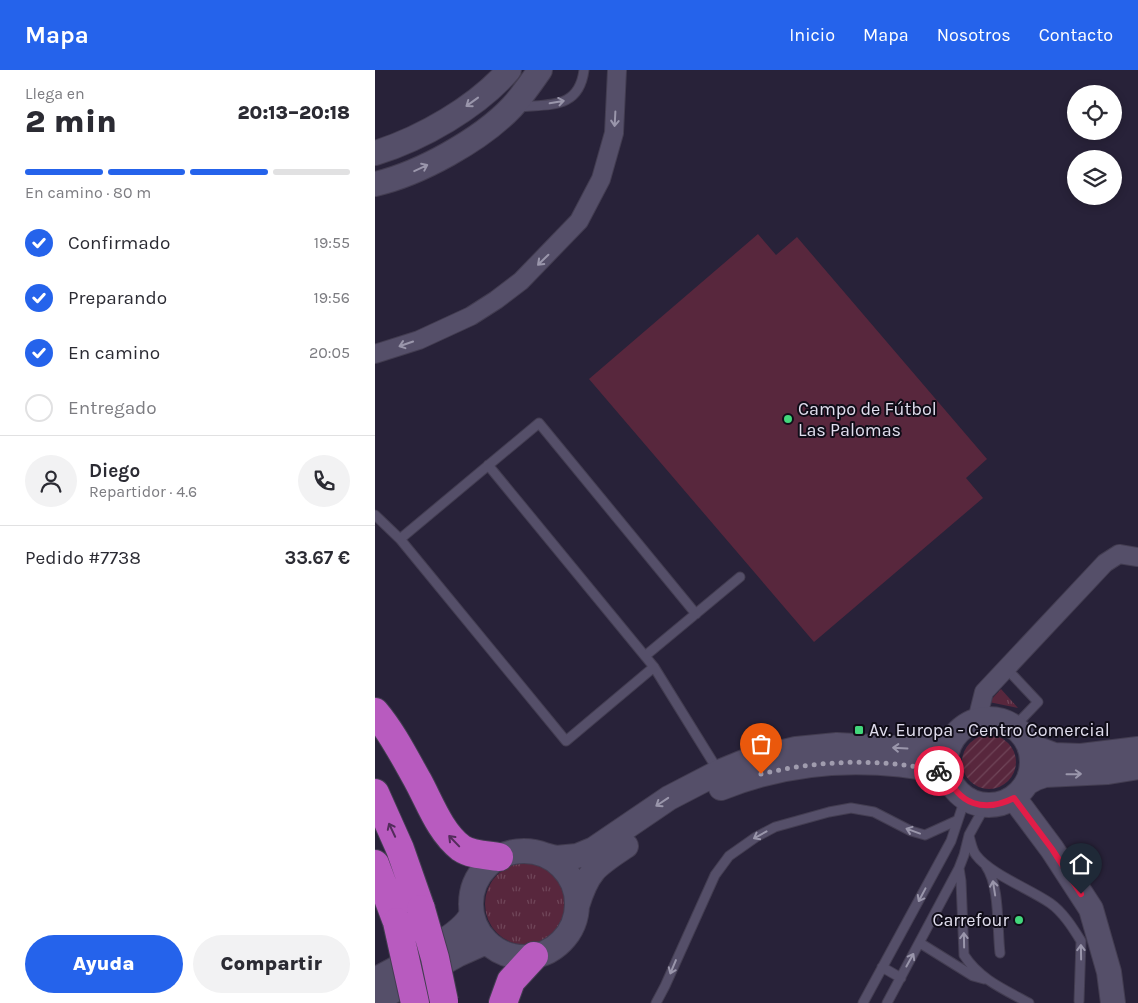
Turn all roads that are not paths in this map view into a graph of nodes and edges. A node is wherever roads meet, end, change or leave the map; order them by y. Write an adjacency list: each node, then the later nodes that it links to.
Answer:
1 (509, 70): 6 (street, one-way to 6)
2 (540, 70): 5 (street)
3 (584, 70): 5 (lane, one-way to 3)
4 (617, 70): 8 (street, one-way to 8)
5 (511, 108): 7 (street, one-way to 5)
6 (375, 152)
7 (375, 184)
8 (375, 354)
9 (488, 465): 11 (lane); 14 (lane); 15 (lane)
10 (375, 515): 11 (lane)
11 (401, 538): 16 (lane)
12 (1138, 557): 17 (street)
13 (740, 577): 14 (lane)
14 (696, 614): 15 (lane)
15 (645, 656): 16 (lane)
16 (654, 667): 25 (lane)
17 (1006, 668): 19 (street); 20 (lane)
18 (375, 712): 32 (highway, one-way to 18)
19 (977, 720): 20 (street); 21 (street)
20 (1014, 727): 22 (street)
21 (949, 744): 25 (street, one-way to 25); 26 (street)
22 (1030, 746): 23 (street); 27 (street)
23 (1138, 749)
24 (1138, 767): 27 (street, one-way to 24)
25 (719, 772): 31 (street, one-way to 31)
26 (946, 772): 29 (street); 36 (street)
27 (1021, 791): 29 (street); 55 (street)
28 (375, 793): 48 (highway, one-way to 28, bridge)
29 (970, 808): 30 (lane); 42 (lane, one-way to 42); 51 (lane, one-way to 51)
30 (969, 835): 33 (lane); 35 (lane)
31 (545, 855): 32 (street); 36 (street)
32 (499, 857): 37 (street)
33 (982, 860): 40 (lane, one-way to 33); 47 (lane, one-way to 33)
34 (375, 864): 49 (highway, bridge)
35 (959, 868): 39 (lane); 45 (lane, one-way to 35)
36 (577, 906): 41 (street)
37 (471, 915): 38 (street); 44 (street)
38 (486, 942): 41 (street); 46 (street)
39 (920, 943): 43 (lane, one-way to 39); 45 (lane)
40 (1000, 953)
41 (534, 956): 50 (highway)
42 (882, 968): 43 (lane); 52 (lane)
43 (901, 978): 53 (lane)
44 (375, 980)
45 (987, 980): 54 (lane)
46 (375, 1001)
47 (1079, 1001)
48 (444, 1002)
49 (415, 1003)
50 (503, 1003)
51 (655, 1003)
52 (863, 1003)
53 (887, 1003)
54 (1029, 1003)
55 (1113, 1003)

